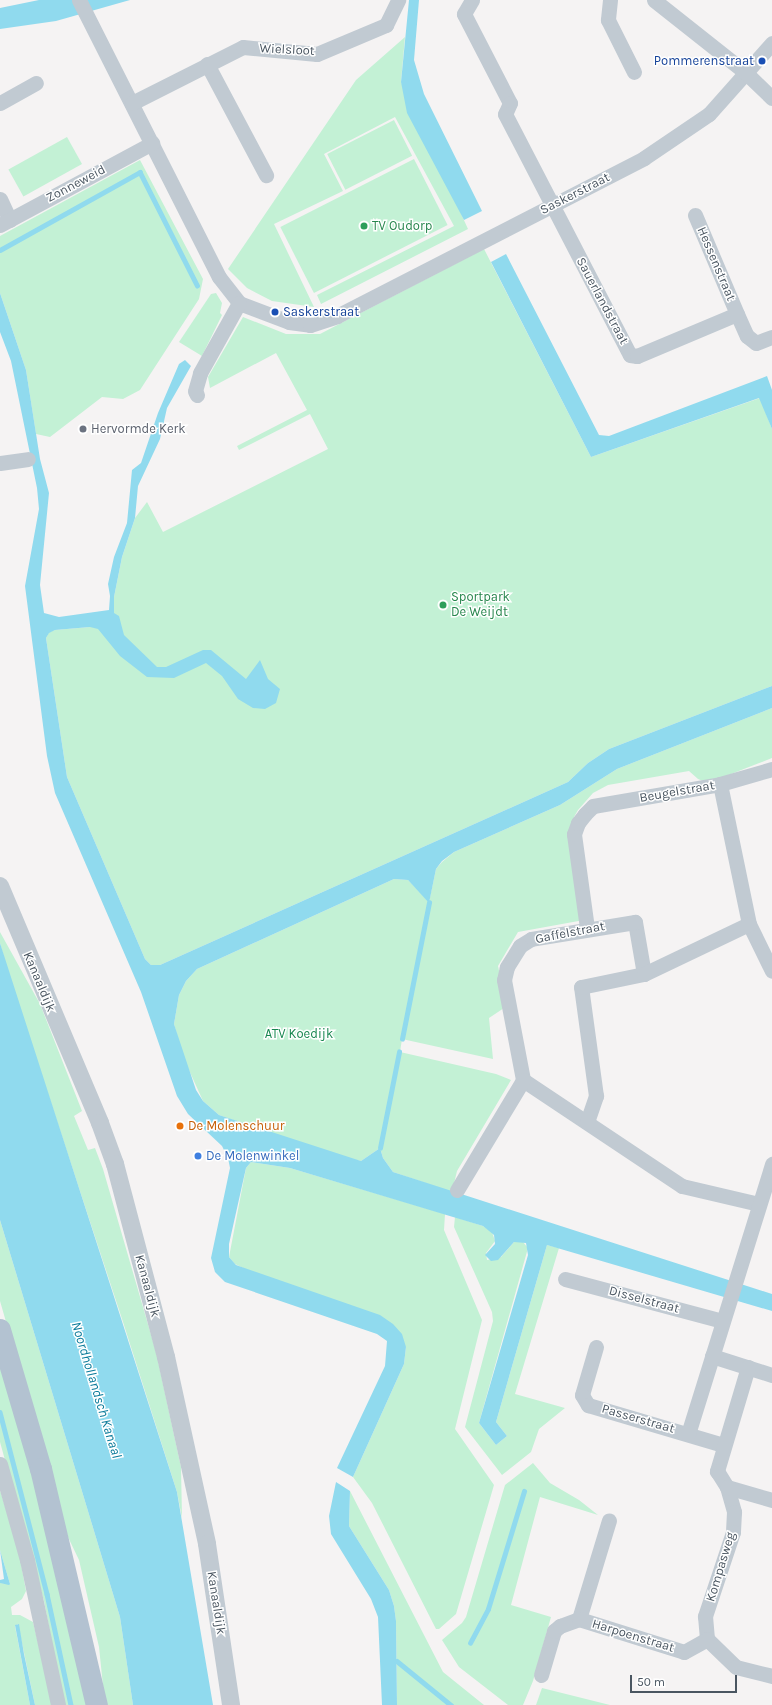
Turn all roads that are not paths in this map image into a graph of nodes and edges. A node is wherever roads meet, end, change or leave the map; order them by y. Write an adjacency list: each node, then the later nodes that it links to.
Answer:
1 (79, 0): 12 (street)
2 (398, 0): 7 (street, Wielsloot)
3 (472, 0): 17 (street)
4 (610, 0): 8 (street)
5 (654, 0): 9 (street)
6 (772, 43): 9 (street, Saskerstraat)
7 (207, 64): 12 (street, Wielsloot); 15 (street)
8 (634, 72)
9 (746, 73): 11 (street); 17 (street, Saskerstraat)
10 (36, 83): 13 (street)
11 (772, 98)
12 (132, 102): 14 (street)
13 (0, 103)
14 (152, 143): 19 (street, Zonneweid); 20 (street)
15 (266, 175)
16 (0, 199): 19 (street)
17 (552, 206): 20 (street, Saskerstraat); 21 (street, Sauerlandstraat)
18 (695, 215): 21 (street, Hessenstraat)
19 (5, 223)
20 (239, 303): 23 (street)
21 (737, 314): 22 (street)
22 (772, 337)
23 (197, 395)
24 (28, 459): 25 (street)
25 (0, 463)
26 (772, 769): 27 (street)
27 (720, 784): 29 (street, Beugelstraat); 30 (street, Beugelstraat)
28 (0, 886): 57 (street, Kanaaldijk)
29 (749, 924): 31 (street, Beugelstraat); 32 (street)
30 (587, 928): 32 (street, Gaffelstraat); 33 (street, Gaffelstraat)
31 (772, 971)
32 (644, 974): 34 (street)
33 (523, 1080): 34 (street); 36 (street)
34 (587, 1122): 37 (street)
35 (772, 1164): 37 (street)
36 (457, 1190)
37 (759, 1204): 39 (street)
38 (565, 1278): 39 (street, Disselstraat)
39 (723, 1322): 42 (street)
40 (0, 1330): 56 (main road)
41 (596, 1347): 45 (street, Passerstraat)
42 (712, 1356): 43 (street); 45 (street)
43 (748, 1367): 44 (street); 46 (street, Kompasweg)
44 (772, 1375)
45 (688, 1434): 46 (street, Passerstraat)
46 (723, 1445): 48 (street, Kompasweg)
47 (0, 1464): 55 (street)
48 (728, 1488): 49 (street); 52 (street, Kompasweg)
49 (772, 1500)
50 (608, 1520): 51 (street, Harpoenstraat)
51 (579, 1619): 52 (street, Harpoenstraat); 53 (street, Harpoenstraat)
52 (707, 1639): 54 (street)
53 (541, 1675)
54 (772, 1676)
55 (58, 1705)
56 (97, 1705)
57 (231, 1705)

